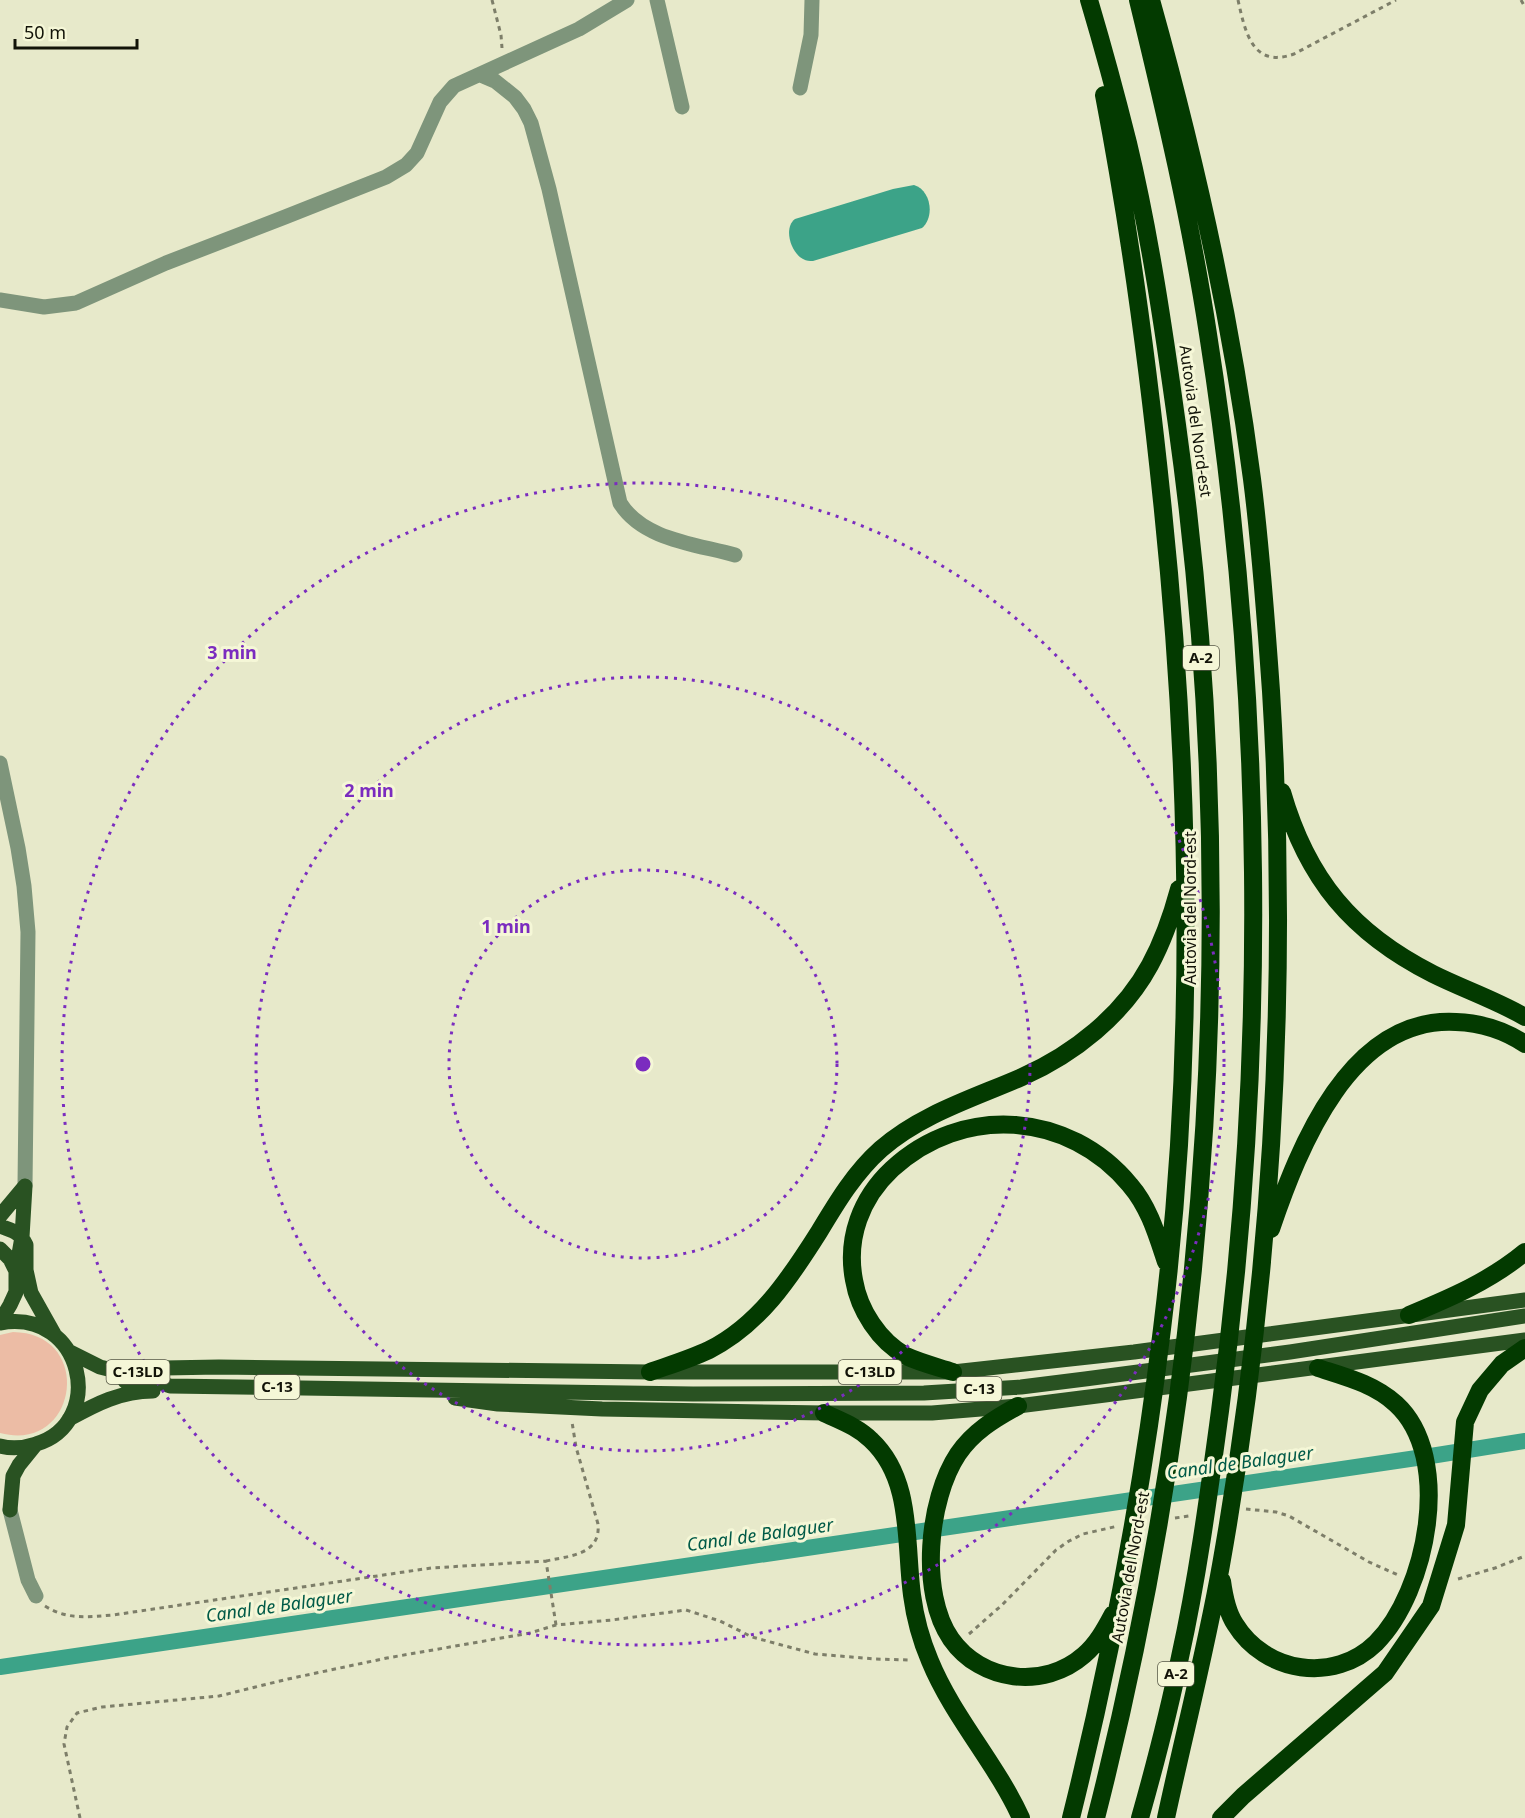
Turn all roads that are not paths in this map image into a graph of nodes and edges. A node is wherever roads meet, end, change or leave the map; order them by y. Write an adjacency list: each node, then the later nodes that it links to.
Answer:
1 (627, 0): 8 (street)
2 (657, 0): 10 (street)
3 (812, 0): 9 (street)
4 (1089, 0): 7 (highway, Autovia del Nord-est / A-2)
5 (1138, 0): 53 (highway, Autovia del Nord-est / A-2)
6 (1151, 0): 14 (highway)
7 (1100, 39): 15 (highway); 52 (highway, Autovia del Nord-est / A-2)
8 (481, 75): 11 (street); 12 (street)
9 (800, 88)
10 (682, 107)
11 (0, 300)
12 (735, 555)
13 (0, 763): 18 (street)
14 (1276, 771): 16 (highway); 23 (highway)
15 (1185, 864): 25 (highway); 36 (highway)
16 (1525, 1017)
17 (1525, 1044): 23 (highway)
18 (25, 1186): 19 (main road); 21 (main road)
19 (0, 1216)
20 (0, 1226): 21 (main road)
21 (22, 1237): 22 (main road); 26 (main road); 31 (main road)
22 (0, 1247): 26 (main road)
23 (1263, 1250): 47 (highway)
24 (1525, 1252): 28 (highway)
25 (1168, 1270): 37 (highway); 49 (highway)
26 (16, 1271): 30 (main road)
27 (1525, 1300): 28 (main road, C-13LD)
28 (1409, 1315): 37 (main road, C-13LD)
29 (1525, 1316): 39 (main road, C-13)
30 (0, 1322): 31 (main road, C-13)
31 (54, 1334): 34 (main road, C-13)
32 (1525, 1340): 35 (main road)
33 (1525, 1348): 55 (highway)
34 (72, 1357): 36 (main road, C-13LD); 38 (main road, C-13); 42 (main road, C-13)
35 (1318, 1368): 40 (main road); 47 (highway)
36 (650, 1372): 37 (main road, C-13LD)
37 (953, 1372)
38 (171, 1386): 39 (main road, C-13); 42 (main road, C-13)
39 (383, 1389): 41 (main road)
40 (1018, 1406): 41 (main road); 49 (highway)
41 (824, 1413): 50 (highway)
42 (69, 1419): 43 (main road, C-13)
43 (36, 1444): 44 (main road, C-13); 46 (main road)
44 (0, 1446)
45 (0, 1480): 46 (main road)
46 (10, 1510): 48 (street)
47 (1220, 1571): 54 (highway)
48 (36, 1596)
49 (1120, 1602): 51 (highway)
50 (1021, 1818)
51 (1071, 1818)
52 (1095, 1818)
53 (1140, 1818)
54 (1166, 1818)
55 (1221, 1818)

